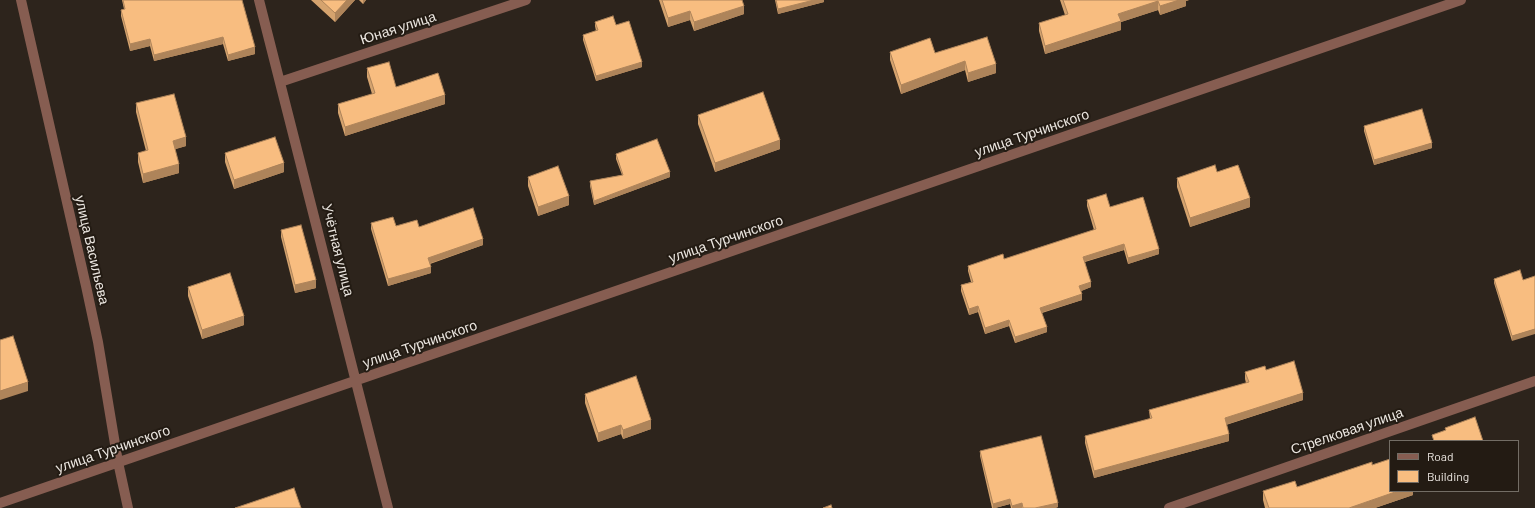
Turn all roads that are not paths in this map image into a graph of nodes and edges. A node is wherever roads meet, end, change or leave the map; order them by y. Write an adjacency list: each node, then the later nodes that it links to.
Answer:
1 (21, 0): 8 (street, улица Васильева)
2 (259, 0): 5 (street, Учётная улица)
3 (526, 0): 5 (street, Юная улица)
4 (1461, 0): 6 (street, улица Турчинского)
5 (280, 82): 6 (street, Учётная улица)
6 (357, 381): 8 (street, улица Турчинского); 11 (street, Учётная улица)
7 (1535, 381): 12 (street, Стрелковая улица)
8 (118, 462): 9 (street, улица Турчинского); 10 (street, улица Васильева)
9 (0, 503)
10 (128, 508)
11 (388, 508)
12 (1169, 508)

